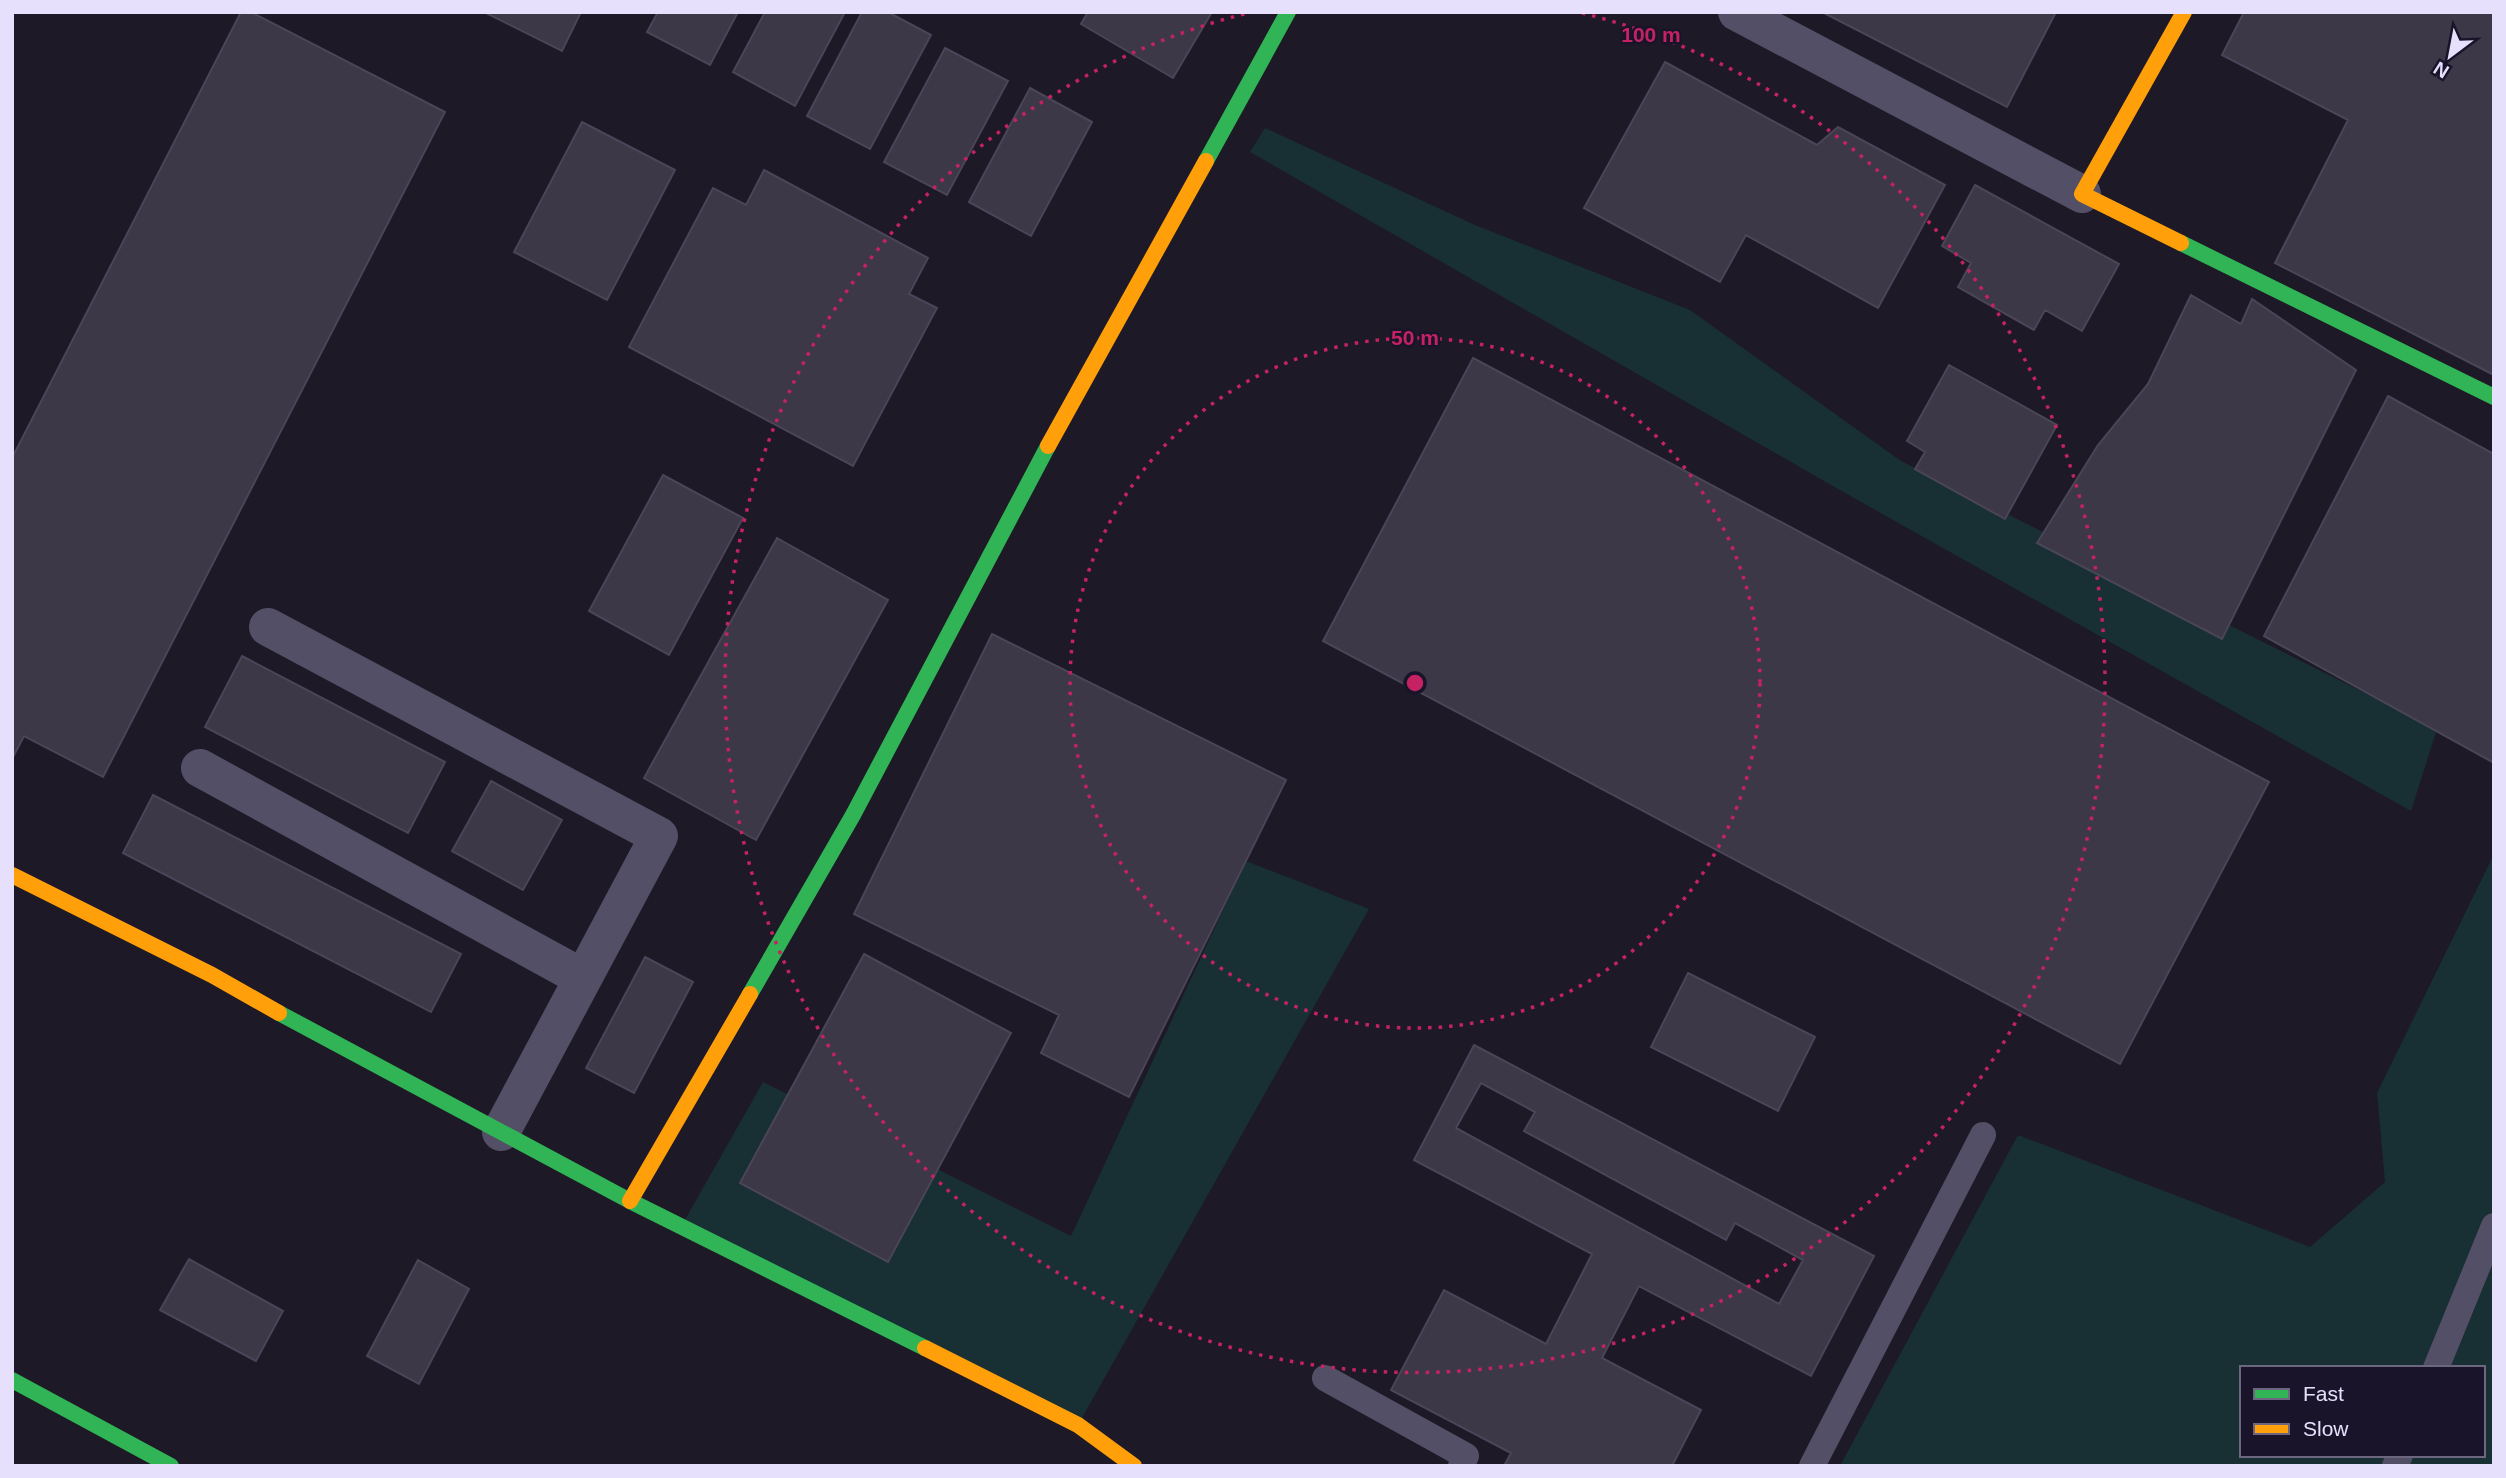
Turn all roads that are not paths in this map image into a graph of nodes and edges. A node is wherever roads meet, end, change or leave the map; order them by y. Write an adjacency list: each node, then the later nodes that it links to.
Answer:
1 (1288, 12): 12 (street)
2 (1737, 12): 4 (street)
3 (2184, 12): 4 (street)
4 (2082, 194): 5 (street)
5 (2494, 397)
6 (268, 627): 9 (street)
7 (200, 768): 9 (street)
8 (12, 875): 10 (street)
9 (583, 978): 10 (street)
10 (500, 1132): 12 (street)
11 (1983, 1135): 20 (lane)
12 (630, 1201): 18 (street)
13 (2494, 1226): 14 (lane)
14 (2438, 1366)
15 (1325, 1378): 19 (lane)
16 (12, 1380): 17 (street)
17 (171, 1466)
18 (1134, 1466)
19 (1461, 1466)
20 (1812, 1466)

